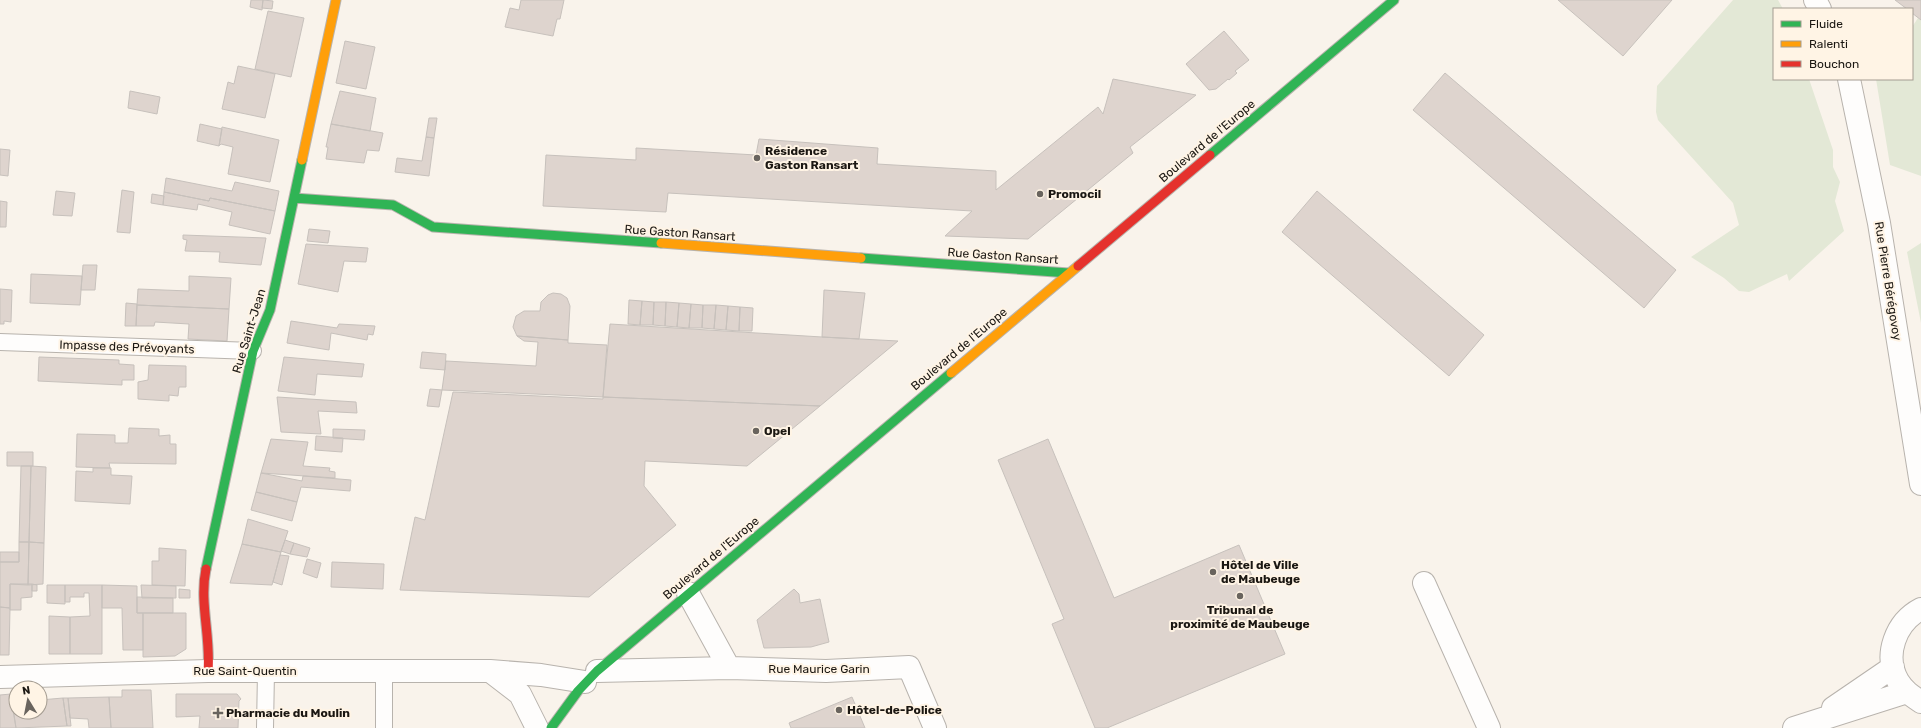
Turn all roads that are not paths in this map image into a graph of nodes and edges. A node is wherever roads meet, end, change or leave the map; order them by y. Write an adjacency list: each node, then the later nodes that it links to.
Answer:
1 (336, 0): 4 (street, Rue Saint-Jean)
2 (1394, 0): 5 (street, Boulevard de l'Europe)
3 (1849, 80): 8 (street, Rue Pierre Bérégovoy)
4 (294, 198): 5 (street, Rue Gaston Ransart); 7 (street, Rue Saint-Jean)
5 (1069, 273): 10 (street, Boulevard de l'Europe)
6 (0, 342): 7 (lane, Impasse des Prévoyants)
7 (253, 351): 14 (street, Rue Saint-Jean)
8 (1921, 484)
9 (1424, 583): 27 (street)
10 (688, 593): 13 (street); 18 (street, Boulevard de l'Europe)
11 (1921, 609): 12 (street)
12 (1893, 667): 20 (street); 21 (street)
13 (729, 668): 18 (street, Rue Maurice Garin); 26 (street, Rue Maurice Garin)
14 (208, 671): 15 (street, Rue Saint-Quentin); 19 (street, Rue Saint-Quentin)
15 (266, 671): 16 (street, Rue Saint-Quentin); 22 (lane)
16 (384, 671): 17 (street, Rue Saint-Quentin); 23 (lane)
17 (490, 671): 18 (street, Rue Saint-Quentin); 24 (street)
18 (591, 676): 25 (street, Boulevard de l'Europe)
19 (0, 677)
20 (1914, 697): 21 (street)
21 (1804, 724)
22 (265, 728)
23 (384, 728)
24 (537, 728)
25 (551, 728)
26 (935, 728)
27 (1489, 728)

